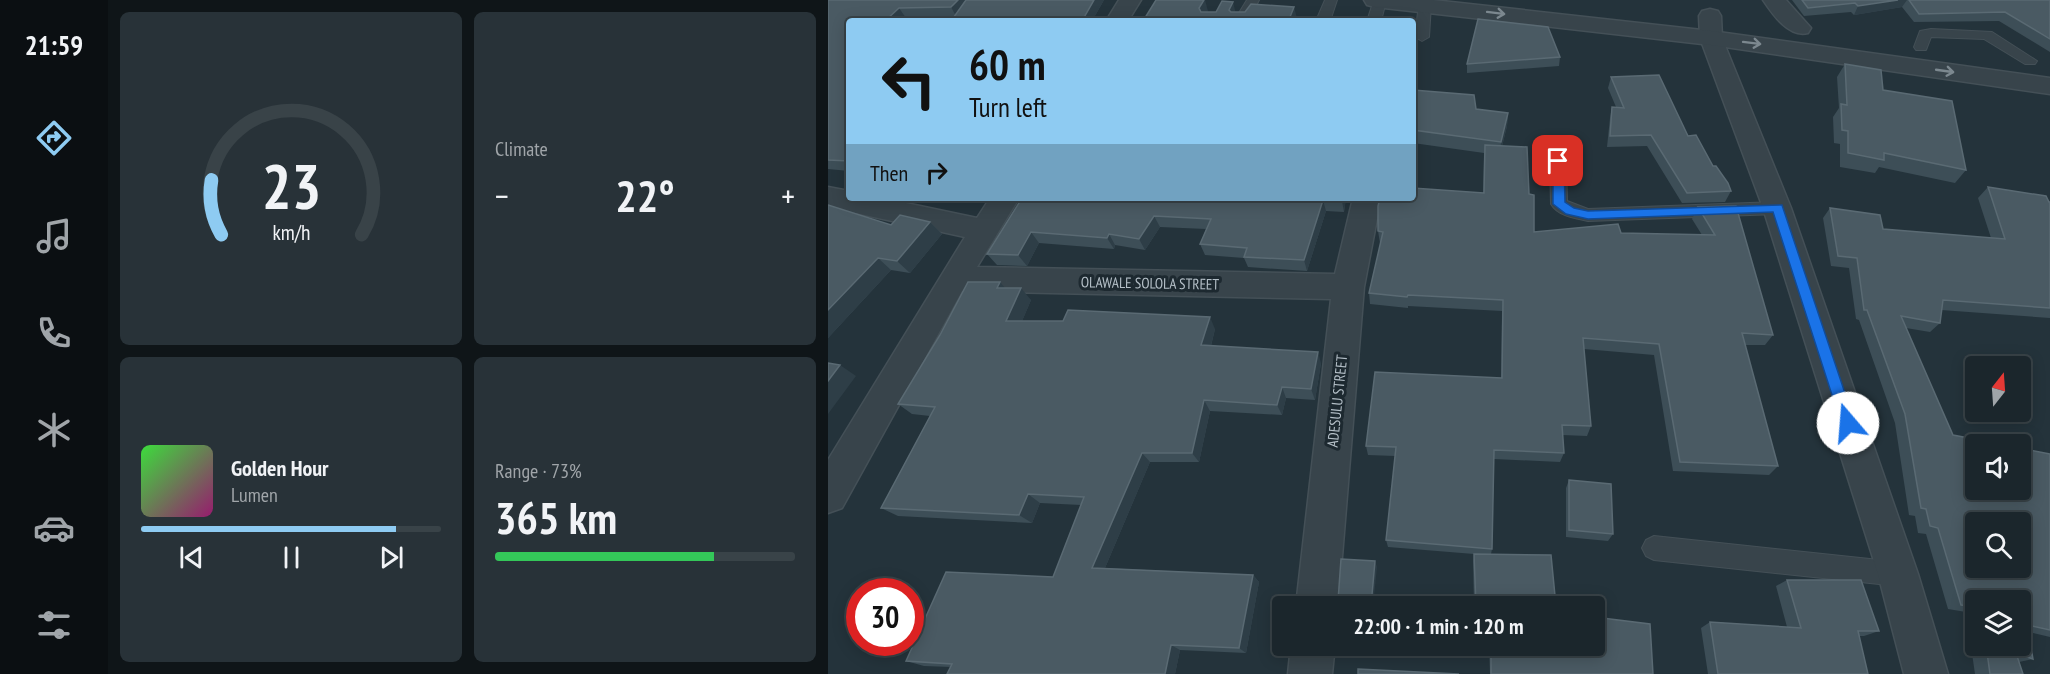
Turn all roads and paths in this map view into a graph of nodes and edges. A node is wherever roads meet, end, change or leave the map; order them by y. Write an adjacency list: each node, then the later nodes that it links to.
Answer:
1 (1130, 0): 8 (street)
2 (1252, 0): 9 (lane)
3 (1331, 0): 10 (lane)
4 (1375, 0): 6 (street)
5 (1774, 0): 13 (street)
6 (1380, 1): 7 (street); 11 (lane)
7 (1425, 4): 12 (street, one-way to 12); 14 (lane)
8 (1119, 18)
9 (1243, 18)
10 (1324, 18)
11 (1375, 18)
12 (1710, 22): 17 (street, one-way to 17); 24 (street)
13 (1766, 23)
14 (1422, 37)
15 (1877, 40): 16 (street)
16 (2040, 62)
17 (2050, 86)
18 (1558, 161): 24 (lane)
19 (828, 197): 20 (street)
20 (846, 201)
21 (847, 201): 25 (street)
22 (1003, 201): 25 (street)
23 (1366, 201): 27 (street, ADESULU STREET)
24 (1777, 208): 30 (street)
25 (984, 230): 26 (street)
26 (952, 279): 27 (street, OLAWALE SOLOLA STREET); 28 (street)
27 (1348, 287): 31 (street, ADESULU STREET)
28 (828, 495)
29 (1654, 548): 30 (lane)
30 (1898, 574): 34 (street)
31 (1318, 596)
32 (1312, 656): 33 (street)
33 (1310, 674)
34 (1926, 674)

